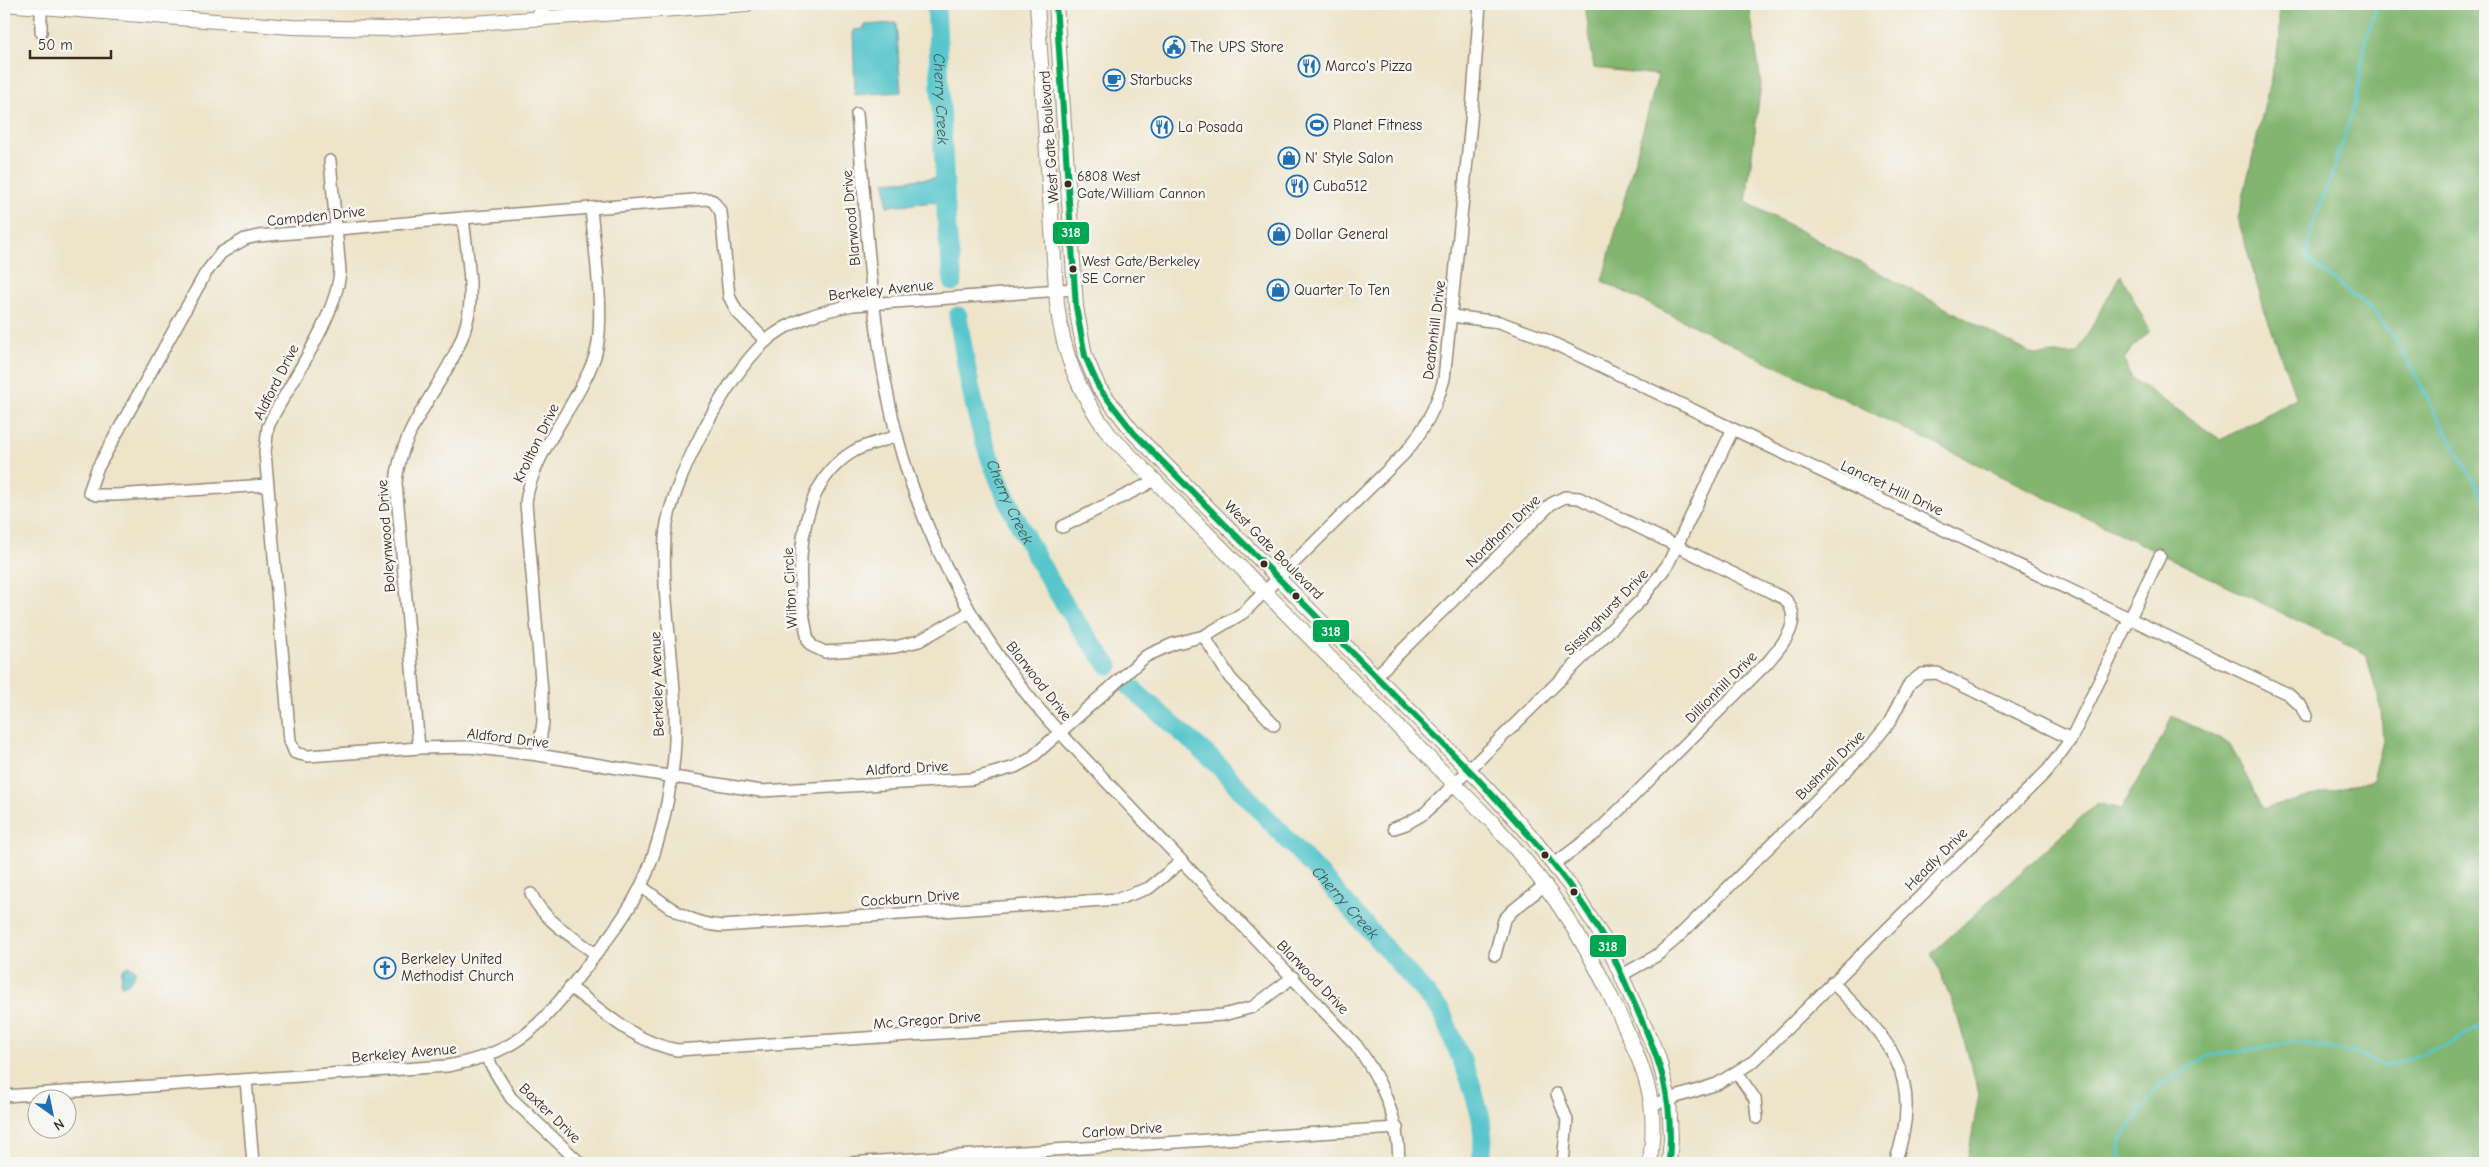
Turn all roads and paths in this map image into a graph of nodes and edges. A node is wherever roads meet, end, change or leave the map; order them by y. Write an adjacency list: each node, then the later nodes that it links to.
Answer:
1 (4, 4): 7 (main road)
2 (540, 4): 8 (main road)
3 (747, 4): 8 (main road)
4 (1037, 4): 13 (main road, West Gate Boulevard)
5 (1056, 4): 12 (main road, West Gate Boulevard)
6 (1480, 4): 20 (street, Deatonhill Drive)
7 (42, 6): 8 (main road); 9 (street)
8 (540, 19)
9 (41, 32)
10 (857, 114): 19 (street, Blarwood Drive)
11 (330, 161): 16 (street, Aldford Drive)
12 (1068, 165): 13 (main road); 17 (main road, West Gate Boulevard)
13 (1048, 168): 18 (main road, West Gate Boulevard)
14 (591, 208): 15 (street, Campden Drive); 21 (street, Campden Drive); 40 (street, Krollton Drive)
15 (463, 218): 16 (street, Campden Drive); 39 (street, Boleynwood Drive)
16 (336, 229): 25 (street, Aldford Drive); 25 (street, Campden Drive)
17 (1074, 289): 18 (street, Berkeley Avenue); 29 (main road, West Gate Boulevard)
18 (1056, 290): 19 (street, Berkeley Avenue); 24 (main road, West Gate Boulevard)
19 (874, 304): 21 (street, Berkeley Avenue); 23 (street, Blarwood Drive)
20 (1452, 316): 22 (street, Lancret Hill Drive); 29 (street, Deatonhill Drive)
21 (766, 340): 42 (street, Berkeley Avenue)
22 (1733, 428): 27 (street, Sissinghurst Drive); 32 (street, Lancret Hill Drive)
23 (897, 436): 31 (street, Blarwood Drive); 31 (street, Wilton Circle)
24 (1153, 479): 26 (street); 30 (main road, West Gate Boulevard)
25 (267, 486): 39 (street, Aldford Drive)
26 (1062, 527)
27 (1677, 547): 34 (street, Nordham Drive); 41 (street, Sissinghurst Drive); 46 (street, Dillionhill Drive)
28 (2160, 556): 32 (street, Headly Drive)
29 (1279, 579): 30 (street, Deatonhill Drive); 34 (main road, West Gate Boulevard)
30 (1266, 592): 33 (street, Aldford Drive); 43 (main road, West Gate Boulevard)
31 (970, 612): 37 (street, Blarwood Drive)
32 (2130, 618): 35 (street, Lancret Hill Drive); 38 (street, Headly Drive)
33 (1204, 636): 36 (street); 37 (street, Aldford Drive)
34 (1375, 677): 41 (main road, West Gate Boulevard)
35 (2306, 716)
36 (1274, 725)
37 (1060, 733): 42 (street, Aldford Drive); 45 (street, Blarwood Drive)
38 (2071, 739): 52 (street, Bushnell Drive); 54 (street, Headly Drive)
39 (419, 748): 40 (street, Aldford Drive)
40 (538, 756): 42 (street, Aldford Drive)
41 (1469, 770): 43 (street, Sissinghurst Drive); 46 (main road, West Gate Boulevard)
42 (672, 778): 48 (street, Berkeley Avenue)
43 (1455, 784): 44 (street, Sissinghurst Drive); 47 (main road, West Gate Boulevard)
44 (1394, 828)
45 (1181, 862): 48 (street, Cockburn Drive); 53 (street, Blarwood Drive)
46 (1554, 864): 52 (main road, West Gate Boulevard)
47 (1546, 884): 51 (street); 62 (main road, West Gate Boulevard)
48 (641, 886): 50 (street, Berkeley Avenue)
49 (531, 894): 50 (street)
50 (596, 954): 55 (street, Berkeley Avenue)
51 (1494, 954)
52 (1622, 975): 61 (main road, West Gate Boulevard)
53 (1293, 978): 55 (street, Mc Gregor Drive); 64 (street, Blarwood Drive)
54 (1832, 982): 57 (street, Headly Drive); 72 (street)
55 (570, 987): 56 (street, Berkeley Avenue)
56 (486, 1057): 58 (street, Berkeley Avenue); 66 (street, Baxter Drive)
57 (1737, 1073): 61 (street, Headly Drive); 63 (street)
58 (246, 1080): 60 (street, Berkeley Avenue); 65 (street)
59 (1557, 1094): 69 (street)
60 (4, 1096)
61 (1669, 1099): 62 (street, Headly Drive); 71 (main road, West Gate Boulevard)
62 (1651, 1105): 70 (main road, West Gate Boulevard)
63 (1757, 1118)
64 (1397, 1128): 67 (street, Carlow Drive); 68 (street, Blarwood Drive)
65 (253, 1163)
66 (580, 1163)
67 (849, 1163)
68 (1399, 1163)
69 (1563, 1163)
70 (1650, 1163)
71 (1669, 1163)
72 (1895, 1163)

